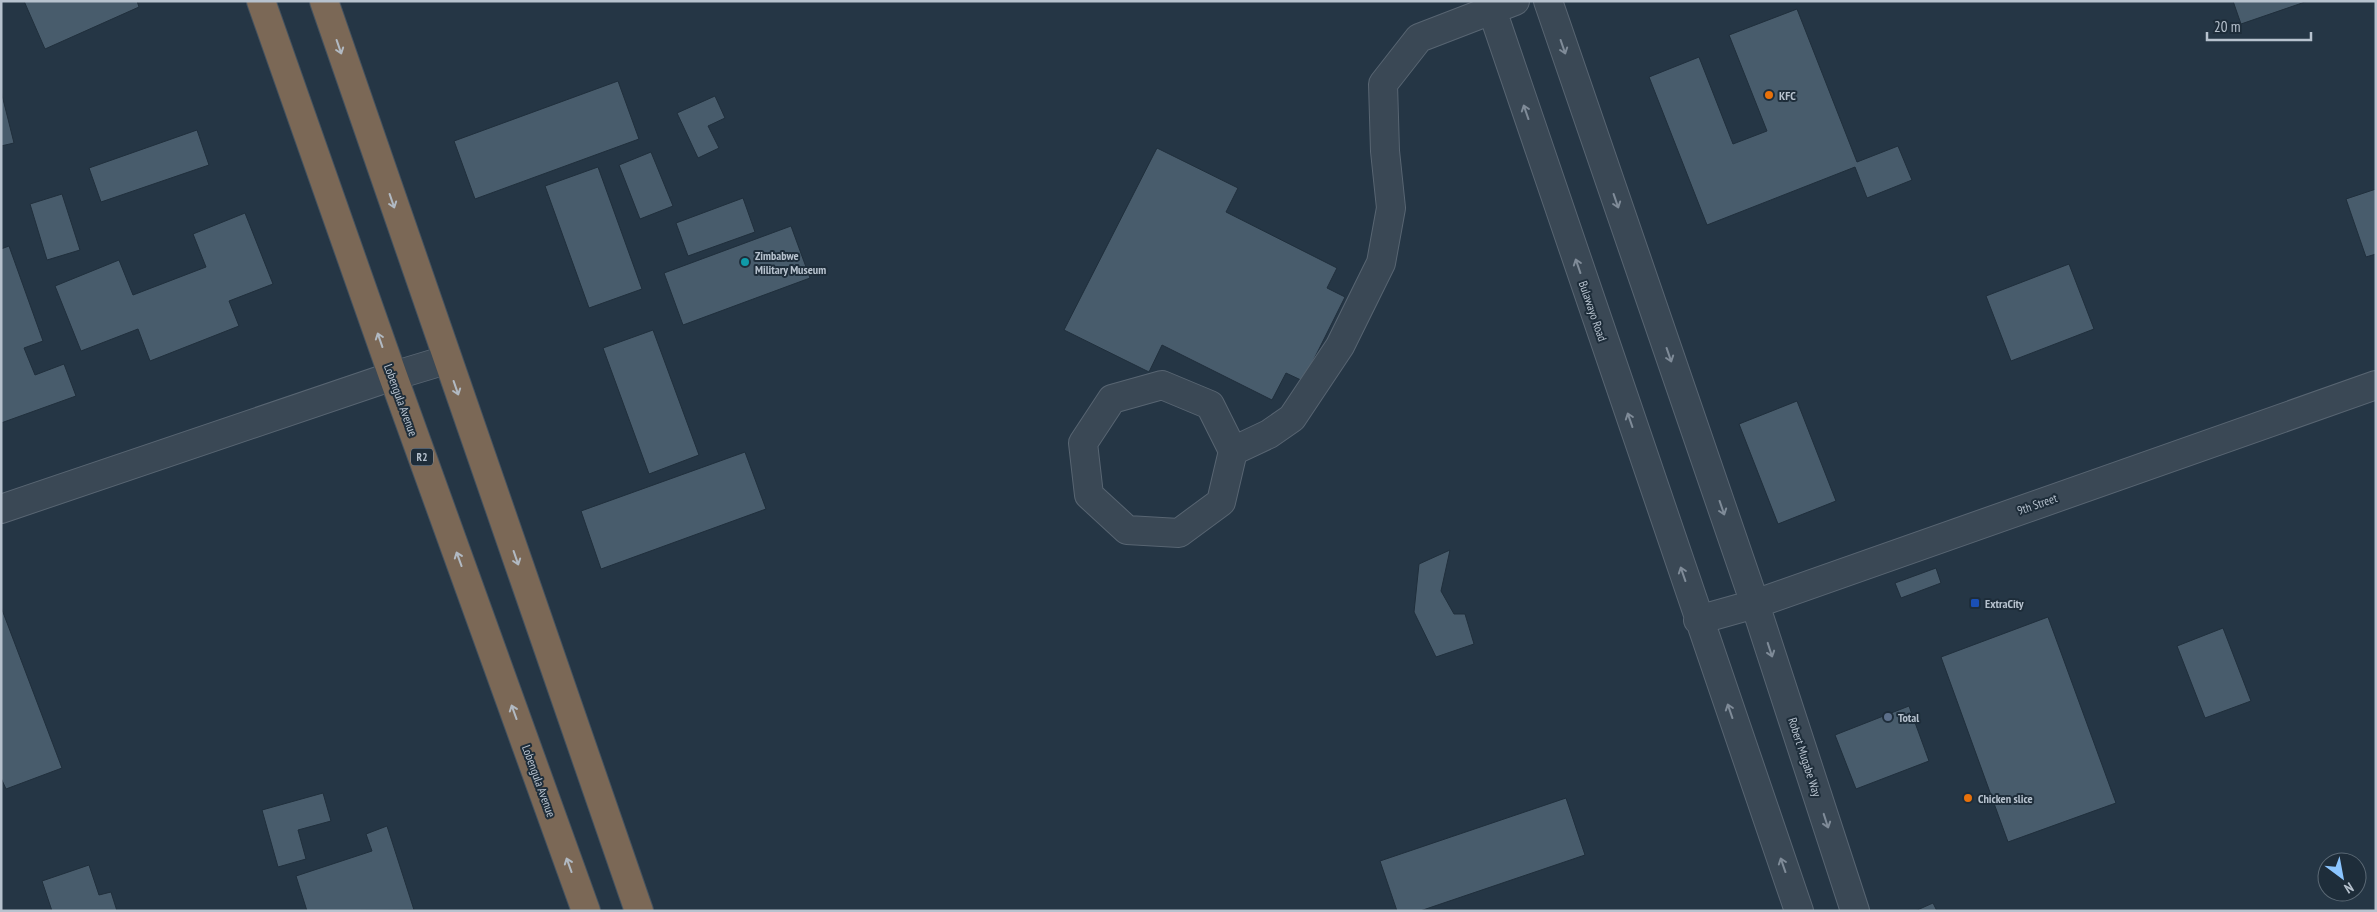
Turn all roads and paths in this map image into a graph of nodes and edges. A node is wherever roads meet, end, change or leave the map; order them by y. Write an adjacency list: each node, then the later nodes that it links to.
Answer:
1 (262, 1): 6 (highway, Lobengula Avenue / R2, one-way to 1)
2 (324, 1): 5 (highway, one-way to 5)
3 (1548, 1): 10 (street, one-way to 10)
4 (1498, 4): 8 (street); 11 (street, Bulawayo Road, one-way to 4)
5 (446, 360): 6 (street); 14 (highway, one-way to 14)
6 (393, 376): 9 (street); 13 (highway, Lobengula Avenue / R2, one-way to 6)
7 (2376, 385): 10 (street, 9th Street)
8 (1233, 451): 8 (street)
9 (1, 509)
10 (1755, 604): 11 (street, 9th Street); 12 (street, Robert Mugabe Way, one-way to 12)
11 (1698, 620): 15 (street, one-way to 11)
12 (1849, 909)
13 (586, 911)
14 (639, 911)
15 (1799, 911)

